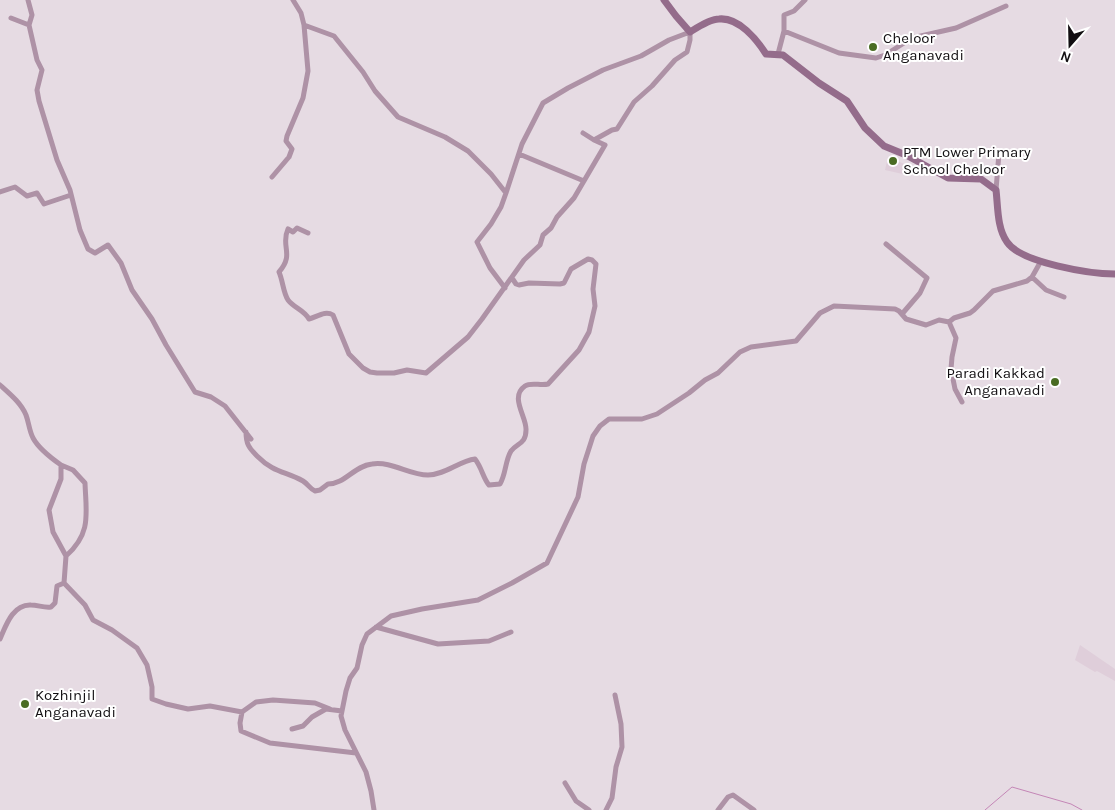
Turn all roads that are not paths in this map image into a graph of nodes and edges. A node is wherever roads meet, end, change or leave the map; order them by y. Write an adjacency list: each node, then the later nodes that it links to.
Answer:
1 (28, 0): 7 (street)
2 (293, 0): 8 (street)
3 (664, 0): 10 (main road)
4 (806, 0): 9 (street)
5 (1006, 6): 9 (street)
6 (11, 18): 7 (street)
7 (28, 25): 21 (street)
8 (304, 25): 16 (street); 20 (street)
9 (784, 31): 11 (street)
10 (690, 32): 11 (main road); 13 (street); 15 (street)
11 (778, 54): 18 (main road)
12 (583, 133): 13 (street)
13 (594, 140): 17 (street)
14 (999, 152): 18 (street)
15 (519, 154): 17 (street); 20 (street)
16 (272, 177)
17 (584, 181): 27 (street)
18 (996, 190): 24 (main road)
19 (0, 192): 21 (street)
20 (506, 193): 28 (street)
21 (71, 194): 34 (street)
22 (308, 233): 28 (street)
23 (886, 244): 30 (street)
24 (1041, 261): 25 (main road); 26 (street)
25 (1115, 274)
26 (1032, 277): 29 (street); 31 (street)
27 (512, 278): 28 (street); 34 (street)
28 (505, 288)
29 (1064, 297)
30 (902, 314): 31 (street); 39 (street)
31 (949, 322): 33 (street)
32 (0, 386): 36 (street)
33 (962, 402)
34 (246, 432): 35 (street)
35 (251, 439)
36 (61, 465): 37 (street); 37 (street)
37 (66, 556): 38 (street)
38 (64, 583): 41 (street); 45 (street)
39 (376, 627): 40 (street); 44 (street)
40 (510, 632)
41 (0, 639)
42 (615, 695): 51 (street)
43 (330, 709): 44 (street); 45 (street); 46 (street)
44 (342, 711): 47 (street)
45 (242, 712): 47 (street)
46 (292, 729)
47 (356, 753): 49 (street)
48 (565, 783): 50 (street)
49 (374, 810)
50 (588, 810)
51 (606, 810)
52 (718, 810): 53 (street)
53 (754, 810)

